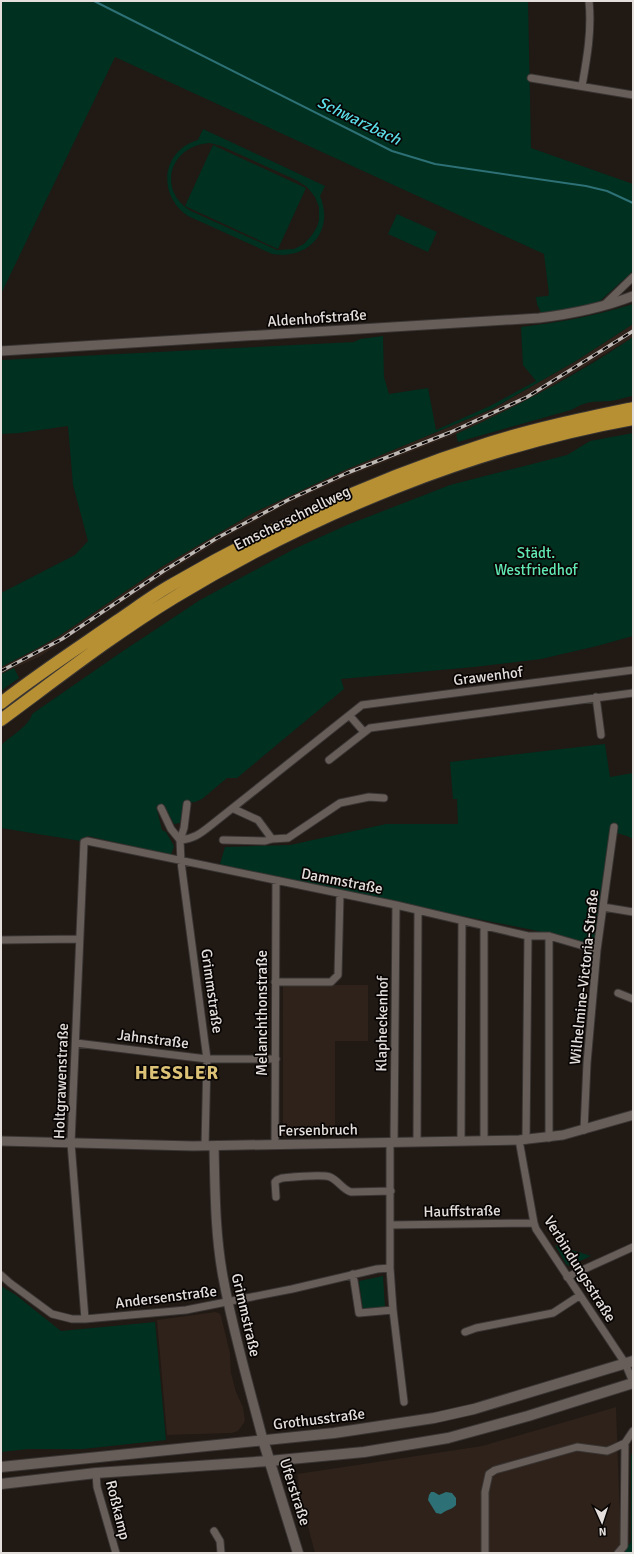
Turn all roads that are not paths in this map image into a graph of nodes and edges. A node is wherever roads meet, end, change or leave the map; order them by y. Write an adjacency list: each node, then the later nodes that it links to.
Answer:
1 (589, 1): 3 (street)
2 (531, 78): 3 (street)
3 (582, 86): 4 (street)
4 (633, 95)
5 (633, 277): 7 (street)
6 (633, 296): 7 (street, Aldenhofstraße)
7 (601, 307): 8 (street, Aldenhofstraße)
8 (1, 352)
9 (633, 408): 14 (highway, Emscherschnellweg)
10 (633, 419): 16 (highway, Emscherschnellweg)
11 (633, 670): 15 (street, Grawenhof)
12 (633, 692): 13 (street)
13 (596, 697): 17 (street); 18 (street)
14 (1, 703)
15 (350, 716): 17 (street); 23 (street, Grawenhof)
16 (1, 720)
17 (364, 732): 19 (street)
18 (601, 736)
19 (330, 760)
20 (384, 798): 25 (street)
21 (187, 804): 26 (street, Grimmstraße)
22 (161, 808): 26 (street)
23 (234, 809): 25 (street); 26 (street, Grawenhof)
24 (614, 827): 33 (street, Wilhelmine-Victoria-Straße)
25 (272, 839): 27 (street)
26 (180, 840): 29 (street, Grimmstraße)
27 (223, 840)
28 (83, 844): 29 (street, Dammstraße); 40 (street, Holtgrawenstraße)
29 (181, 862): 30 (street, Dammstraße); 47 (street, Grimmstraße)
30 (276, 881): 31 (street, Dammstraße); 43 (street, Melanchthonstraße)
31 (340, 894): 32 (street, Dammstraße); 43 (street)
32 (396, 905): 34 (street, Dammstraße); 56 (street, Klapheckenhof)
33 (603, 908): 35 (street); 42 (street, Wilhelmine-Victoria-Straße)
34 (418, 910): 36 (street, Dammstraße); 57 (street)
35 (633, 912)
36 (462, 921): 37 (street, Dammstraße); 54 (street)
37 (484, 926): 38 (street, Dammstraße); 55 (street)
38 (528, 936): 39 (street, Dammstraße); 52 (street)
39 (549, 936): 42 (street, Dammstraße); 51 (street)
40 (79, 939): 41 (street); 46 (street, Holtgrawenstraße)
41 (1, 940)
42 (597, 950): 50 (street, Wilhelmine-Victoria-Straße)
43 (275, 982): 48 (street, Melanchthonstraße)
44 (618, 993): 45 (street)
45 (633, 999)
46 (76, 1043): 47 (street, Jahnstraße); 58 (street, Holtgrawenstraße)
47 (207, 1059): 48 (street, Jahnstraße); 60 (street, Grimmstraße)
48 (276, 1059): 59 (street, Melanchthonstraße)
49 (633, 1115): 50 (street, Fersenbruch)
50 (584, 1130): 51 (street, Fersenbruch)
51 (549, 1138): 52 (street, Fersenbruch)
52 (523, 1140): 55 (street, Fersenbruch); 63 (street, Verbindungsstraße)
53 (1, 1141): 58 (street, Fersenbruch)
54 (460, 1141): 55 (street, Fersenbruch); 57 (street, Fersenbruch)
55 (484, 1141)
56 (392, 1142): 57 (street, Fersenbruch); 59 (street, Fersenbruch); 61 (street, Klapheckenhof)
57 (417, 1142)
58 (71, 1144): 60 (street, Fersenbruch); 73 (street, Holtgrawenstraße)
59 (275, 1145): 60 (street, Fersenbruch)
60 (209, 1146): 71 (street, Grimmstraße)
61 (391, 1191): 62 (street); 64 (street, Klapheckenhof)
62 (276, 1197)
63 (534, 1223): 64 (street, Hauffstraße); 69 (street, Verbindungsstraße)
64 (390, 1225): 66 (street, Klapheckenhof)
65 (633, 1248): 69 (street)
66 (390, 1268): 67 (street, Andersenstraße); 72 (street, Klapheckenhof)
67 (353, 1274): 71 (street, Andersenstraße); 72 (street)
68 (1, 1275): 73 (street, Andersenstraße)
69 (567, 1277): 70 (street, Verbindungsstraße)
70 (579, 1296): 74 (street); 75 (street, Verbindungsstraße)
71 (228, 1302): 73 (street, Andersenstraße); 79 (street, Grimmstraße)
72 (393, 1310): 77 (street, Klapheckenhof)
73 (85, 1319)
74 (465, 1332)
75 (629, 1362): 76 (street, Verbindungsstraße); 79 (main road, Grothusstraße)
76 (633, 1382): 81 (main road)
77 (404, 1402)
78 (633, 1431): 80 (street)
79 (263, 1440): 81 (main road, Uferstraße); 82 (main road, Grothusstraße)
80 (624, 1443): 89 (street); 90 (street)
81 (269, 1461): 83 (main road); 88 (main road, Uferstraße)
82 (1, 1468)
83 (96, 1473): 84 (main road); 86 (street, Roßkamp)
84 (1, 1484)
85 (214, 1530): 87 (street)
86 (116, 1553)
87 (221, 1553)
88 (298, 1553)
89 (485, 1553)
90 (618, 1553)

